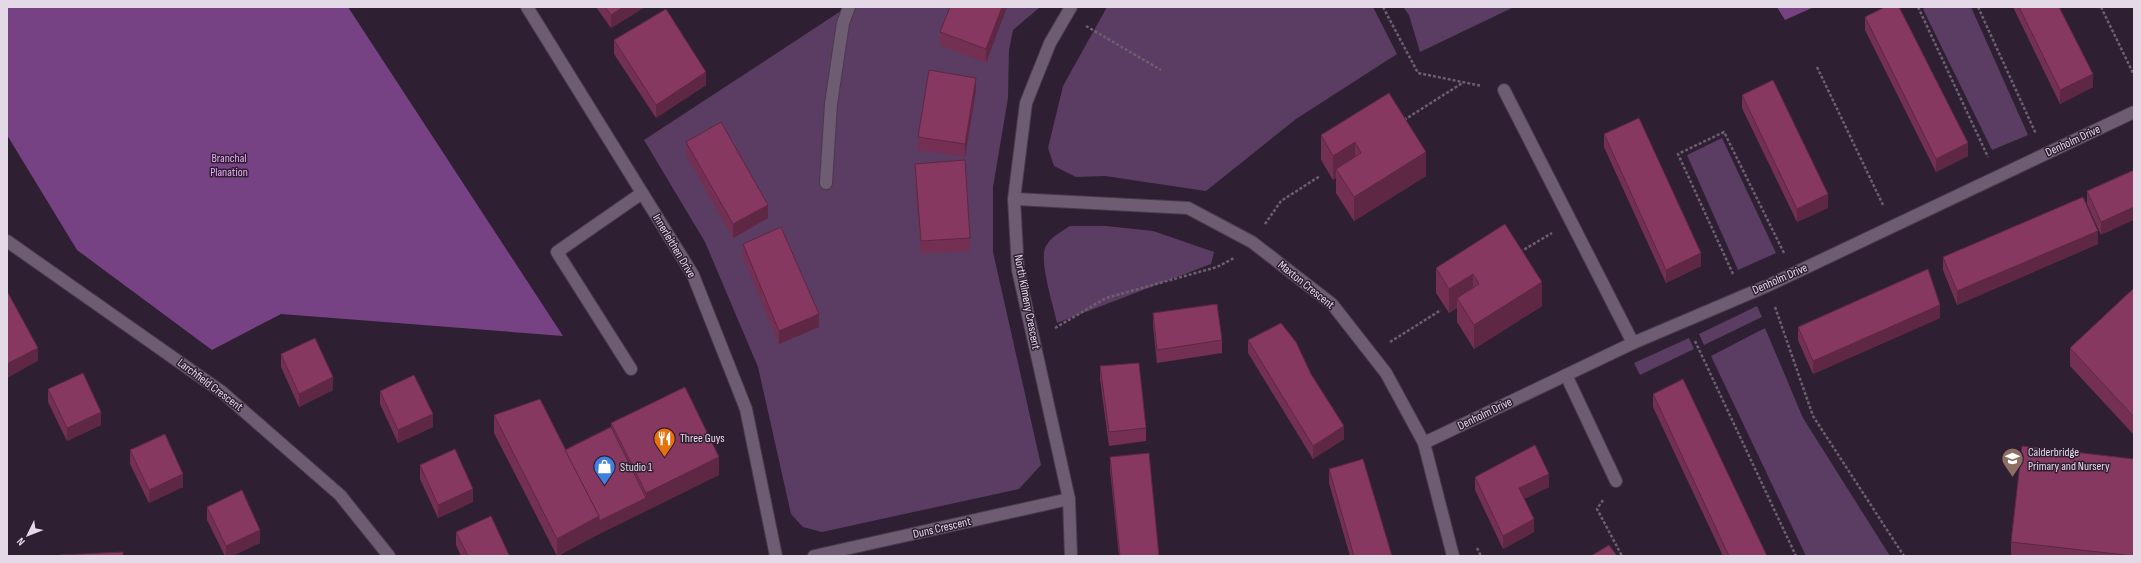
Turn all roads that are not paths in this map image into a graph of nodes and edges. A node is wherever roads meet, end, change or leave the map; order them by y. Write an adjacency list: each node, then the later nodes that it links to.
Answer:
1 (527, 7): 7 (street, Innerleithen Drive)
2 (849, 7): 6 (street)
3 (1069, 11): 8 (street, North Kilmeny Crescent)
4 (1504, 90): 10 (street)
5 (2134, 112): 10 (street, Denholm Drive)
6 (826, 183)
7 (642, 193): 11 (street); 17 (street, Innerleithen Drive)
8 (1014, 199): 13 (street, Maxton Crescent); 15 (street, North Kilmeny Crescent)
9 (7, 241): 16 (street, Larchfield Crescent)
10 (1633, 343): 12 (street, Denholm Drive)
11 (631, 369)
12 (1566, 375): 13 (street, Denholm Drive); 14 (street)
13 (1424, 443): 20 (street, Maxton Crescent)
14 (1616, 481)
15 (1069, 499): 18 (street, Duns Crescent); 19 (street, North Kilmeny Crescent)
16 (389, 556)
17 (776, 556)
18 (814, 556)
19 (1071, 556)
20 (1453, 556)

